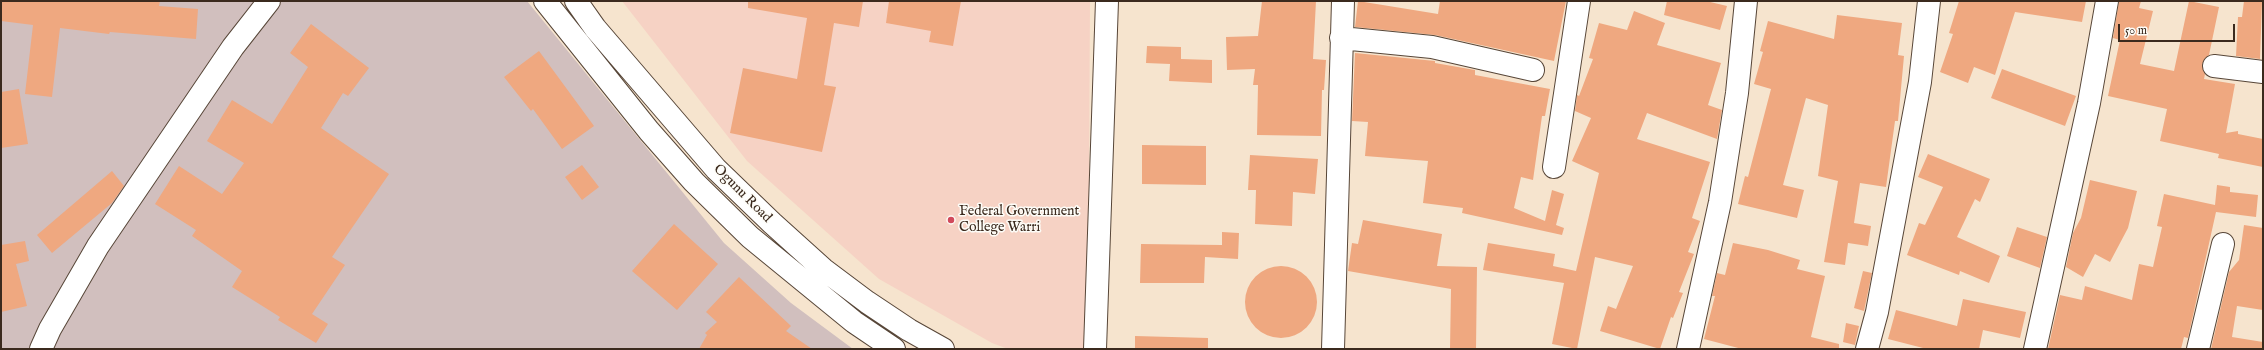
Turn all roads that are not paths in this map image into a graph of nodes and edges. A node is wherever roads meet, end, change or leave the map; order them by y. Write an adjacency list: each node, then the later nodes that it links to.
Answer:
1 (269, 1): 16 (street)
2 (546, 1): 17 (street, Ogunu Road)
3 (576, 1): 18 (street, Ogunu Road)
4 (1107, 1): 19 (street)
5 (1343, 1): 10 (street)
6 (1579, 1): 14 (street)
7 (1746, 1): 21 (street)
8 (1929, 1): 22 (street)
9 (2107, 1): 23 (street)
10 (1342, 38): 12 (street); 20 (street)
11 (2214, 66): 13 (street)
12 (1533, 70)
13 (2263, 72)
14 (1554, 167)
15 (2223, 244): 24 (street)
16 (41, 349)
17 (894, 349)
18 (943, 349)
19 (1095, 349)
20 (1333, 349)
21 (1688, 349)
22 (1867, 349)
23 (2034, 349)
24 (2198, 349)

